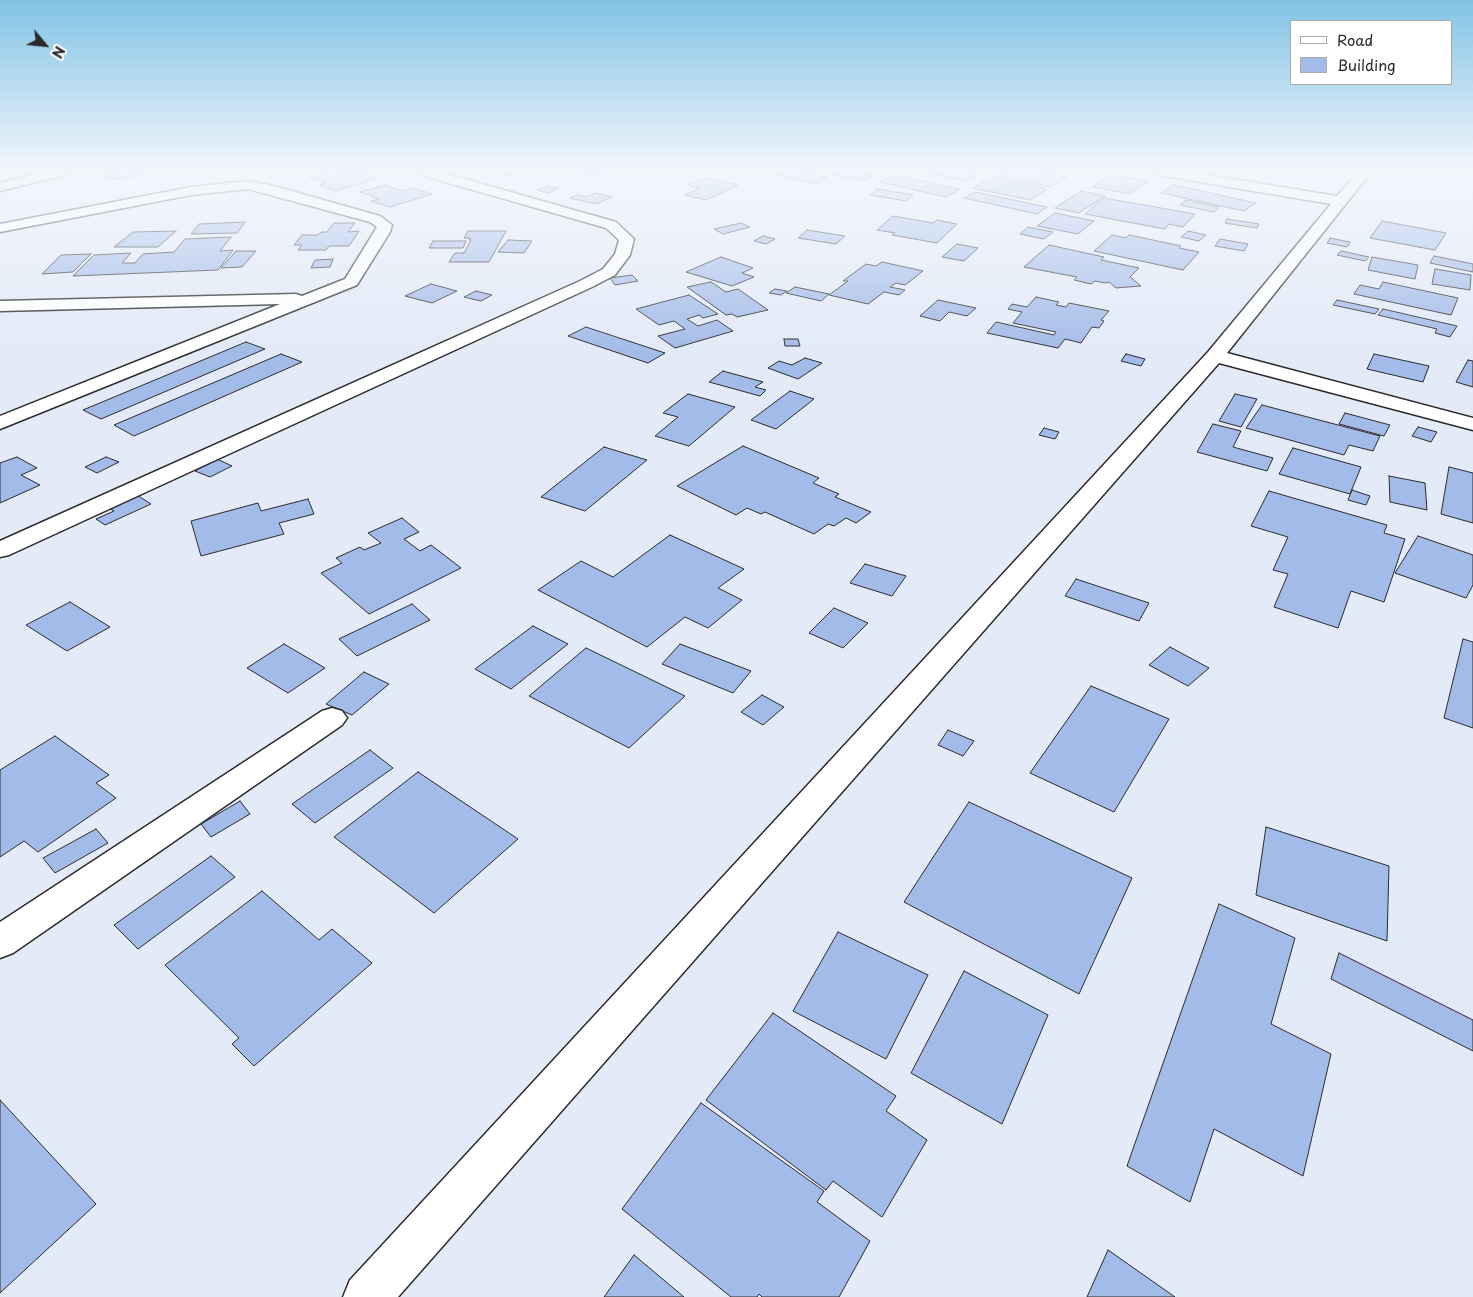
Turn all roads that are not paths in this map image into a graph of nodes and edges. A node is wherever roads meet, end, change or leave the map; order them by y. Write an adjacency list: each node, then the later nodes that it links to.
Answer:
1 (383, 232): 4 (street)
2 (617, 232): 9 (street)
3 (1315, 232): 6 (street)
4 (312, 299): 5 (street); 7 (street)
5 (0, 306)
6 (1215, 356): 8 (street); 12 (street)
7 (0, 423)
8 (1473, 424)
9 (0, 550)
10 (332, 718): 11 (street)
11 (0, 942)
12 (367, 1297)

